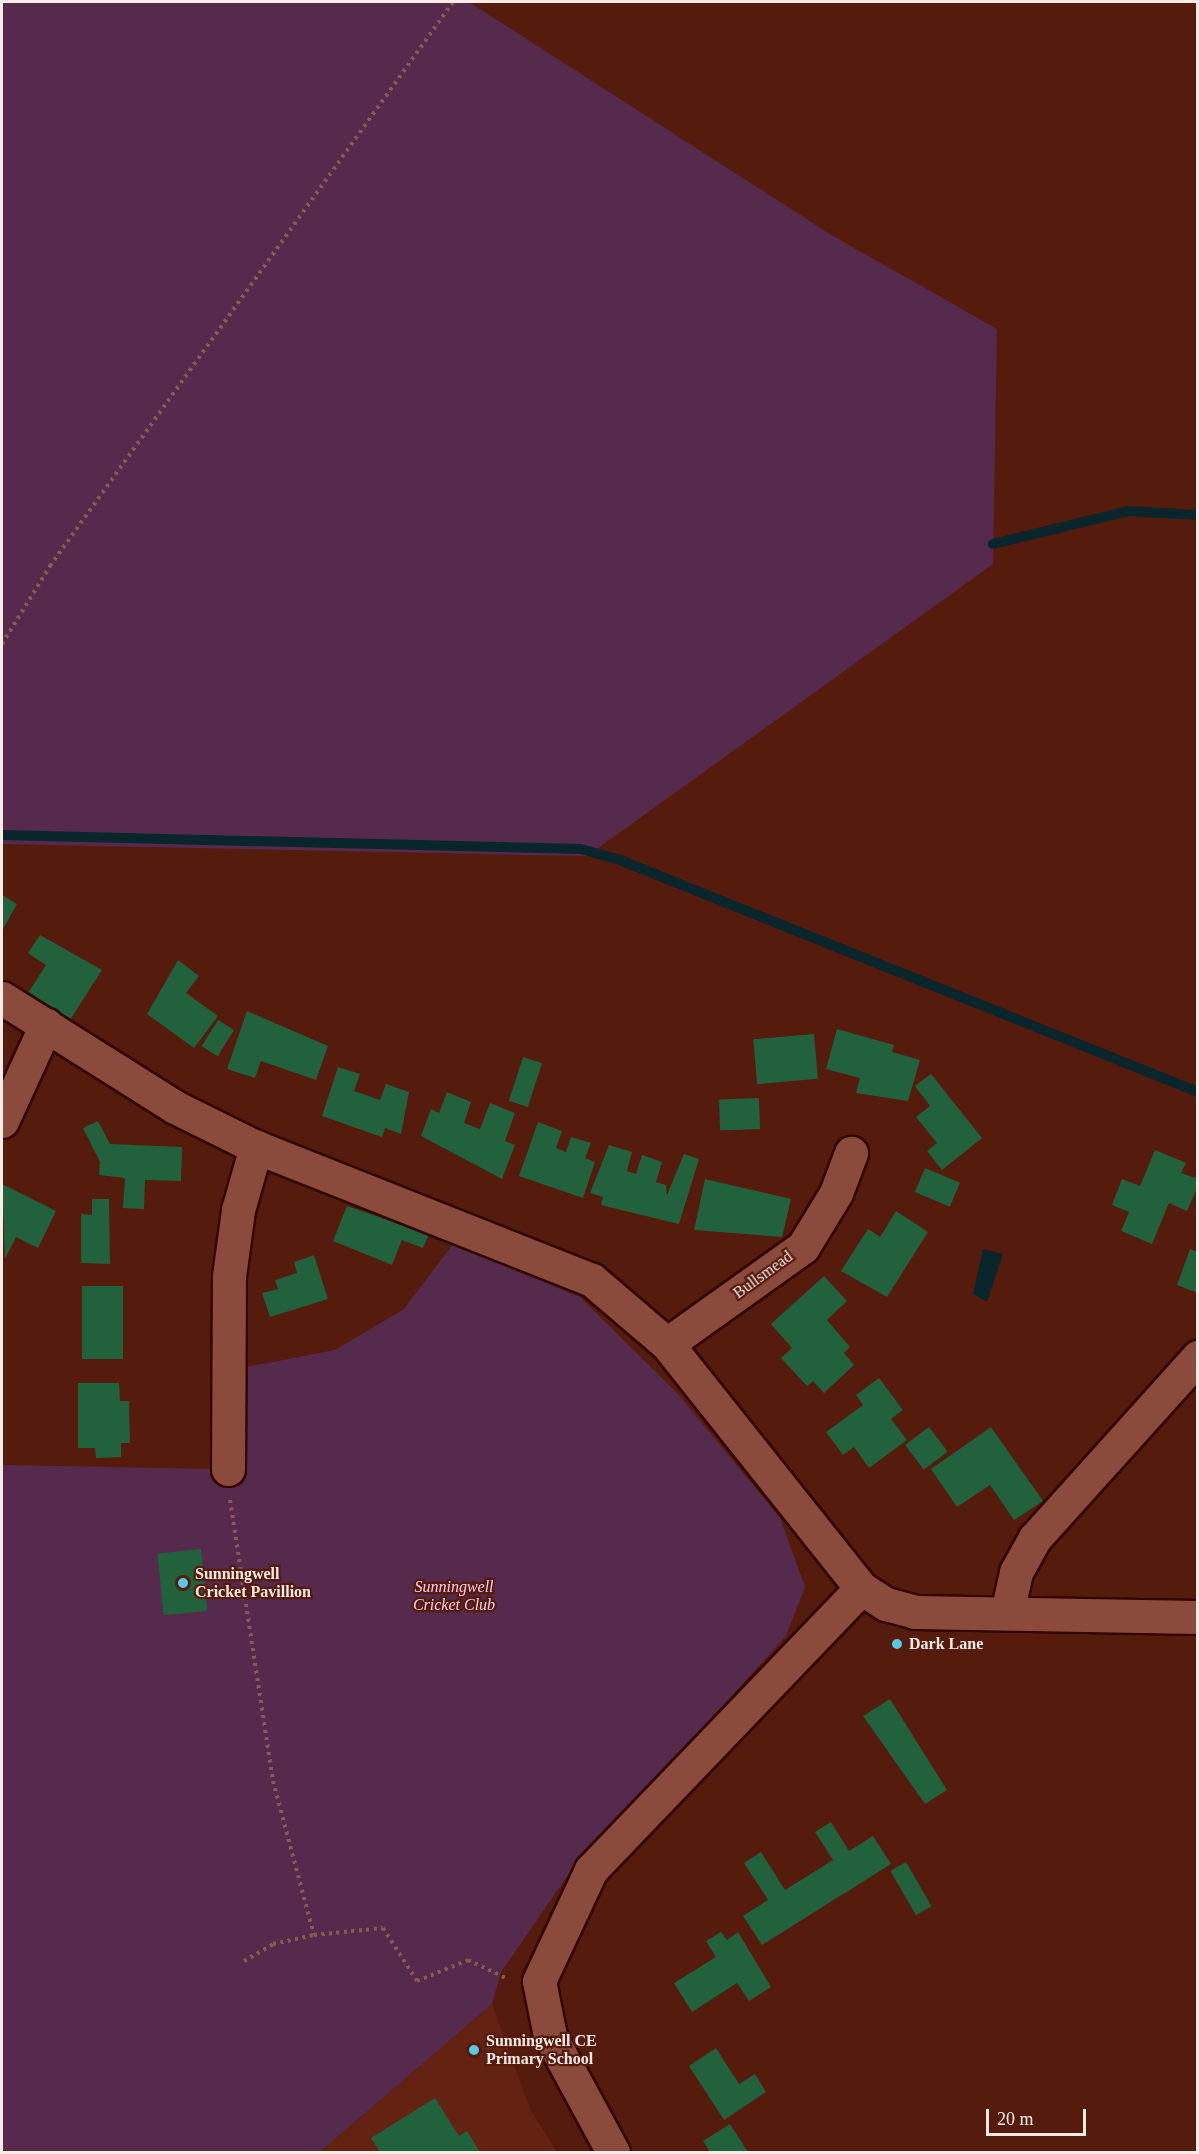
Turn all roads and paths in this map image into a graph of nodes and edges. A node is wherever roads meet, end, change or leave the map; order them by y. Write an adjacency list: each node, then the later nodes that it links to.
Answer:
1 (453, 2): 2 (path)
2 (2, 644)
3 (2, 998): 4 (street)
4 (46, 1025): 5 (street); 6 (street)
5 (2, 1121)
6 (256, 1147): 8 (street); 10 (street)
7 (851, 1153): 8 (street, Bullsmead)
8 (667, 1344): 11 (street)
9 (1197, 1356): 12 (street)
10 (228, 1469): 14 (path)
11 (861, 1588): 12 (street); 17 (street)
12 (1007, 1613): 13 (street)
13 (1197, 1617)
14 (314, 1935): 15 (path); 16 (path)
15 (244, 1960)
16 (507, 1979)
17 (613, 2152)

